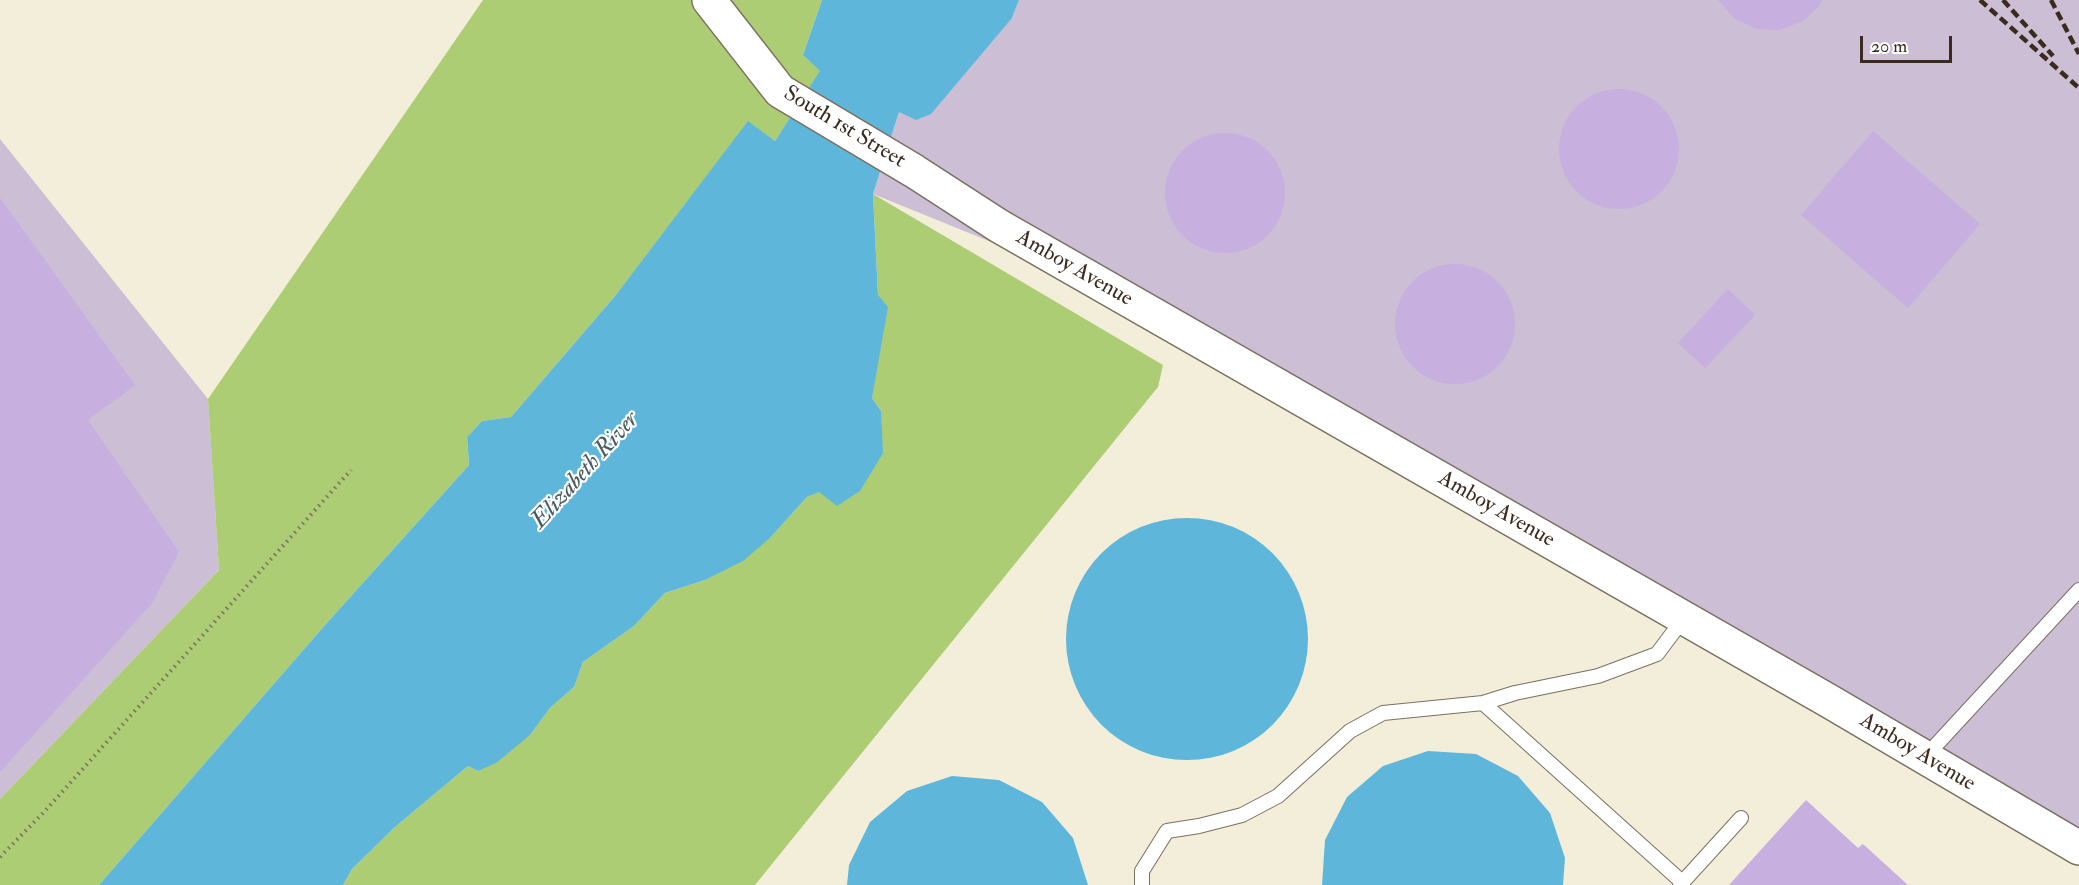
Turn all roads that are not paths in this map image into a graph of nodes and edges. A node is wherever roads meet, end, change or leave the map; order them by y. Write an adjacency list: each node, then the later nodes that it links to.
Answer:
1 (709, 0): 2 (street, South 1st Street)
2 (914, 171): 4 (street, Amboy Avenue)
3 (2079, 590): 6 (lane)
4 (1684, 618): 5 (lane); 6 (street, Amboy Avenue)
5 (1483, 703): 9 (lane); 10 (lane)
6 (1924, 757): 8 (street, Amboy Avenue)
7 (1741, 818): 9 (lane)
8 (2079, 848)
9 (1681, 884)
10 (1142, 885)

